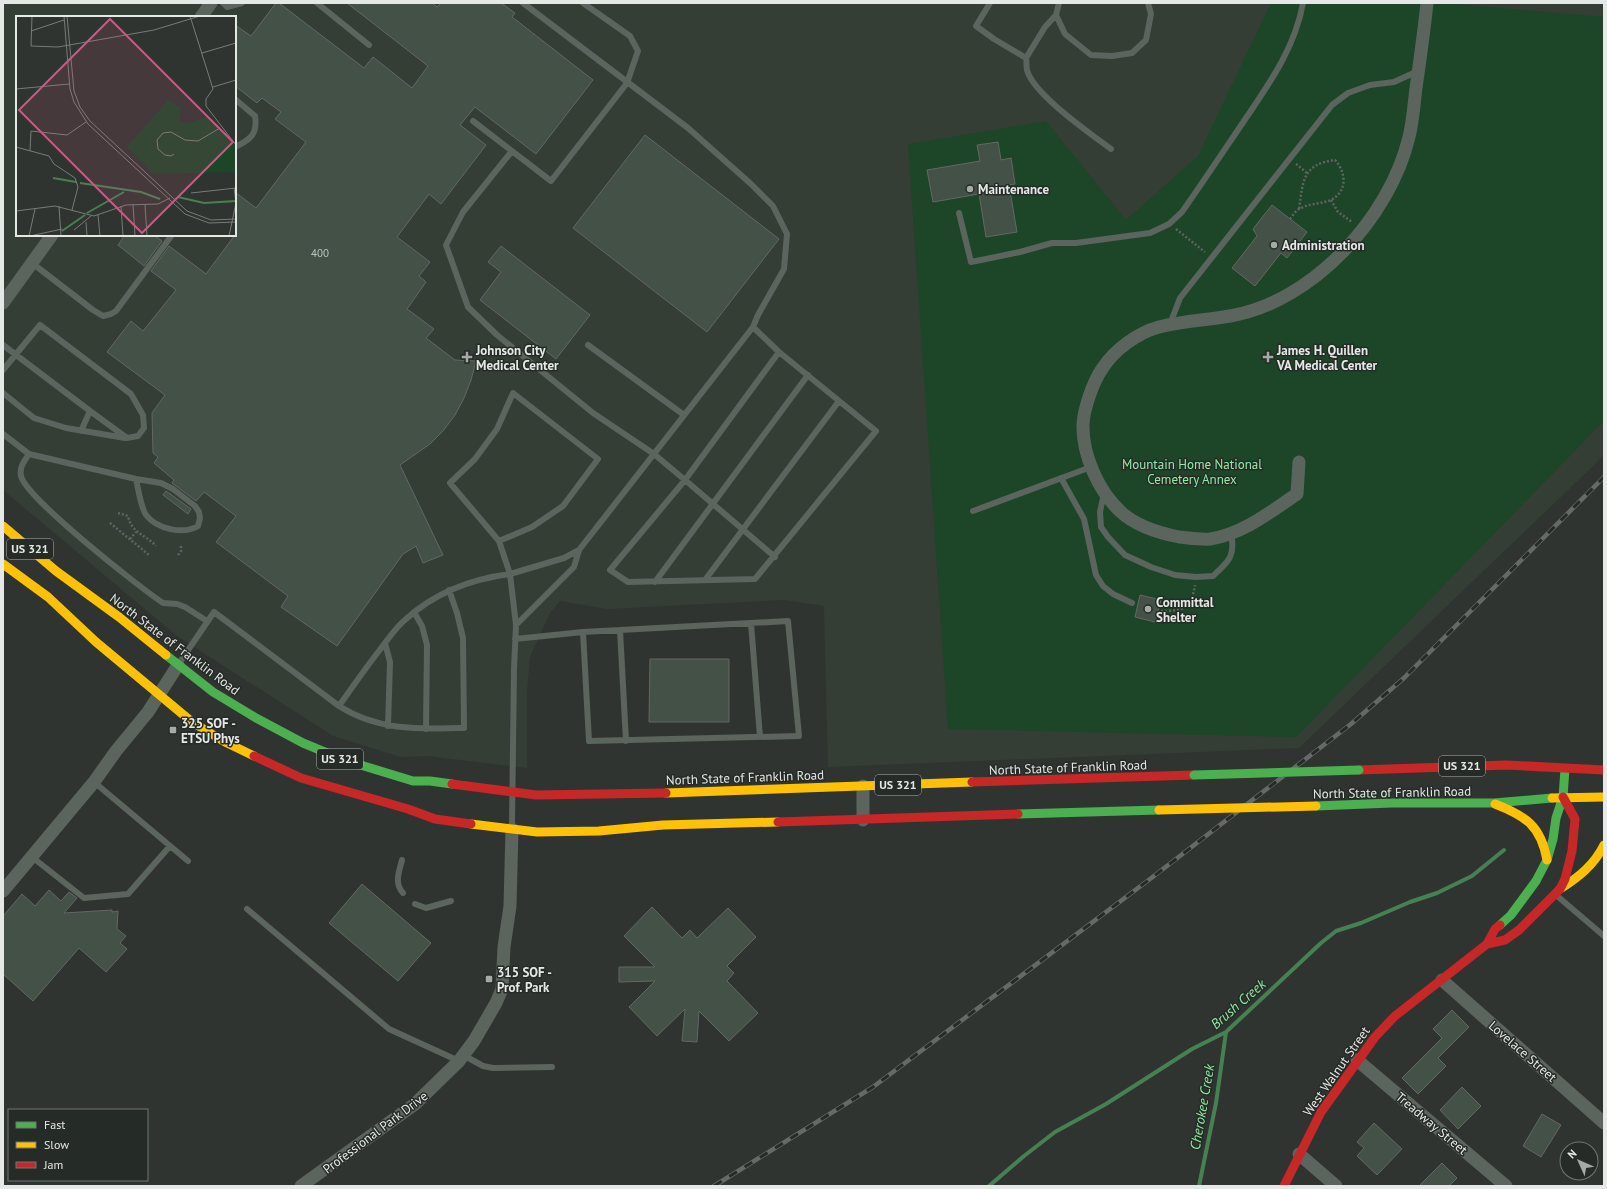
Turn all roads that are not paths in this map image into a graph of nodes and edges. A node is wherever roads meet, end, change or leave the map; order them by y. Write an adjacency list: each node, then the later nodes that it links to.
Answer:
1 (210, 3): 13 (street)
2 (222, 3): 3 (lane)
3 (242, 3)
4 (317, 3): 14 (lane)
5 (523, 3): 17 (lane)
6 (583, 3): 17 (lane)
7 (990, 3): 15 (lane)
8 (1059, 3): 12 (lane)
9 (1148, 3): 12 (lane)
10 (1302, 3): 23 (lane)
11 (1427, 3): 16 (street)
12 (1056, 14): 15 (lane)
13 (202, 16)
14 (369, 45)
15 (1026, 58): 21 (lane)
16 (1418, 71): 28 (lane); 28 (street)
17 (627, 83): 22 (lane); 29 (lane)
18 (236, 100): 20 (lane)
19 (473, 121): 22 (lane)
20 (236, 147)
21 (1112, 149)
22 (512, 151): 44 (lane)
23 (959, 213)
24 (51, 236): 26 (street)
25 (171, 236): 26 (lane)
26 (32, 263): 27 (street)
27 (3, 302)
28 (1170, 325): 46 (street)
29 (753, 327): 32 (lane); 39 (lane)
30 (3, 344): 33 (lane)
31 (588, 344): 39 (lane)
32 (780, 352): 35 (lane); 49 (lane)
33 (16, 354): 34 (lane); 38 (lane); 42 (lane)
34 (3, 370)
35 (808, 375): 37 (lane); 51 (lane)
36 (3, 393): 40 (lane)
37 (840, 401): 54 (lane); 58 (lane)
38 (90, 411): 40 (lane); 42 (lane)
39 (684, 415): 44 (lane)
40 (80, 430): 42 (lane)
41 (3, 434): 43 (lane)
42 (126, 438)
43 (29, 454): 48 (lane); 66 (lane)
44 (654, 454): 49 (lane); 57 (lane)
45 (1300, 462): 55 (street)
46 (1091, 467): 47 (lane); 50 (street)
47 (1061, 478): 52 (lane); 64 (lane)
48 (136, 479): 48 (lane)
49 (685, 480): 51 (lane); 62 (lane)
50 (1104, 491): 55 (street); 55 (lane)
51 (713, 504): 54 (lane); 62 (lane)
52 (973, 511)
53 (3, 526): 73 (main road, North State of Franklin Road / US 321)
54 (744, 530): 58 (lane); 61 (lane)
55 (1231, 534)
56 (499, 541): 56 (lane); 60 (lane)
57 (579, 550): 60 (lane); 68 (lane)
58 (775, 557): 61 (lane)
59 (3, 564): 74 (main road, North State of Franklin Road / US 321)
60 (510, 574): 63 (lane); 68 (lane)
61 (705, 580): 62 (lane)
62 (655, 582)
63 (449, 590): 65 (lane); 77 (lane)
64 (1132, 603)
65 (414, 612): 72 (lane); 77 (lane)
66 (207, 621): 73 (lane); 75 (lane)
67 (751, 623): 69 (lane); 78 (lane); 78 (lane)
68 (516, 625): 71 (lane)
69 (620, 630): 70 (lane); 79 (lane)
70 (583, 632): 71 (lane); 79 (lane)
71 (516, 639): 84 (lane)
72 (385, 643): 75 (lane); 76 (lane)
73 (178, 665): 74 (street); 84 (main road, North State of Franklin Road / US 321)
74 (159, 694): 82 (street); 89 (main road, North State of Franklin Road / US 321)
75 (339, 706): 76 (lane)
76 (388, 726): 77 (lane)
77 (426, 729)
78 (760, 737): 79 (lane)
79 (626, 740)
80 (1565, 769): 81 (main road, US 321); 83 (main road, North State of Franklin Road / US 321, bridge); 85 (main road, West Walnut Street)
81 (1604, 770)
82 (94, 782): 91 (lane); 92 (street)
83 (863, 786): 84 (main road, North State of Franklin Road / US 321); 88 (street)
84 (512, 793): 89 (lane)
85 (1563, 797): 86 (main road, US 321); 87 (main road, North State of Franklin Road / US 321); 94 (main road, West Walnut Street); 97 (main road, West Walnut Street)
86 (1604, 797)
87 (1494, 803): 88 (main road, North State of Franklin Road / US 321, bridge); 94 (main road)
88 (863, 820): 89 (main road, North State of Franklin Road / US 321)
89 (512, 829): 105 (street, Professional Park Drive)
90 (1604, 845): 97 (main road)
91 (170, 846): 92 (lane); 95 (lane)
92 (32, 857): 96 (street)
93 (402, 860): 98 (lane)
94 (1547, 860): 103 (main road, West Walnut Street)
95 (188, 861)
96 (3, 890)
97 (1558, 892): 102 (lane); 103 (main road, West Walnut Street)
98 (403, 893)
99 (451, 901): 100 (lane)
100 (416, 904)
101 (247, 909): 105 (lane)
102 (1604, 936)
103 (1488, 944): 104 (main road, West Walnut Street)
104 (1442, 980): 106 (main road, West Walnut Street); 108 (street, Lovelace Street)
105 (461, 1058): 107 (lane); 110 (street, Professional Park Drive)
106 (1357, 1060): 109 (main road, West Walnut Street); 113 (street, Treadway Street)
107 (552, 1067)
108 (1604, 1123)
109 (1299, 1154): 111 (main road, West Walnut Street); 112 (street)
110 (301, 1186)
111 (1284, 1186)
112 (1336, 1186)
113 (1506, 1186)

